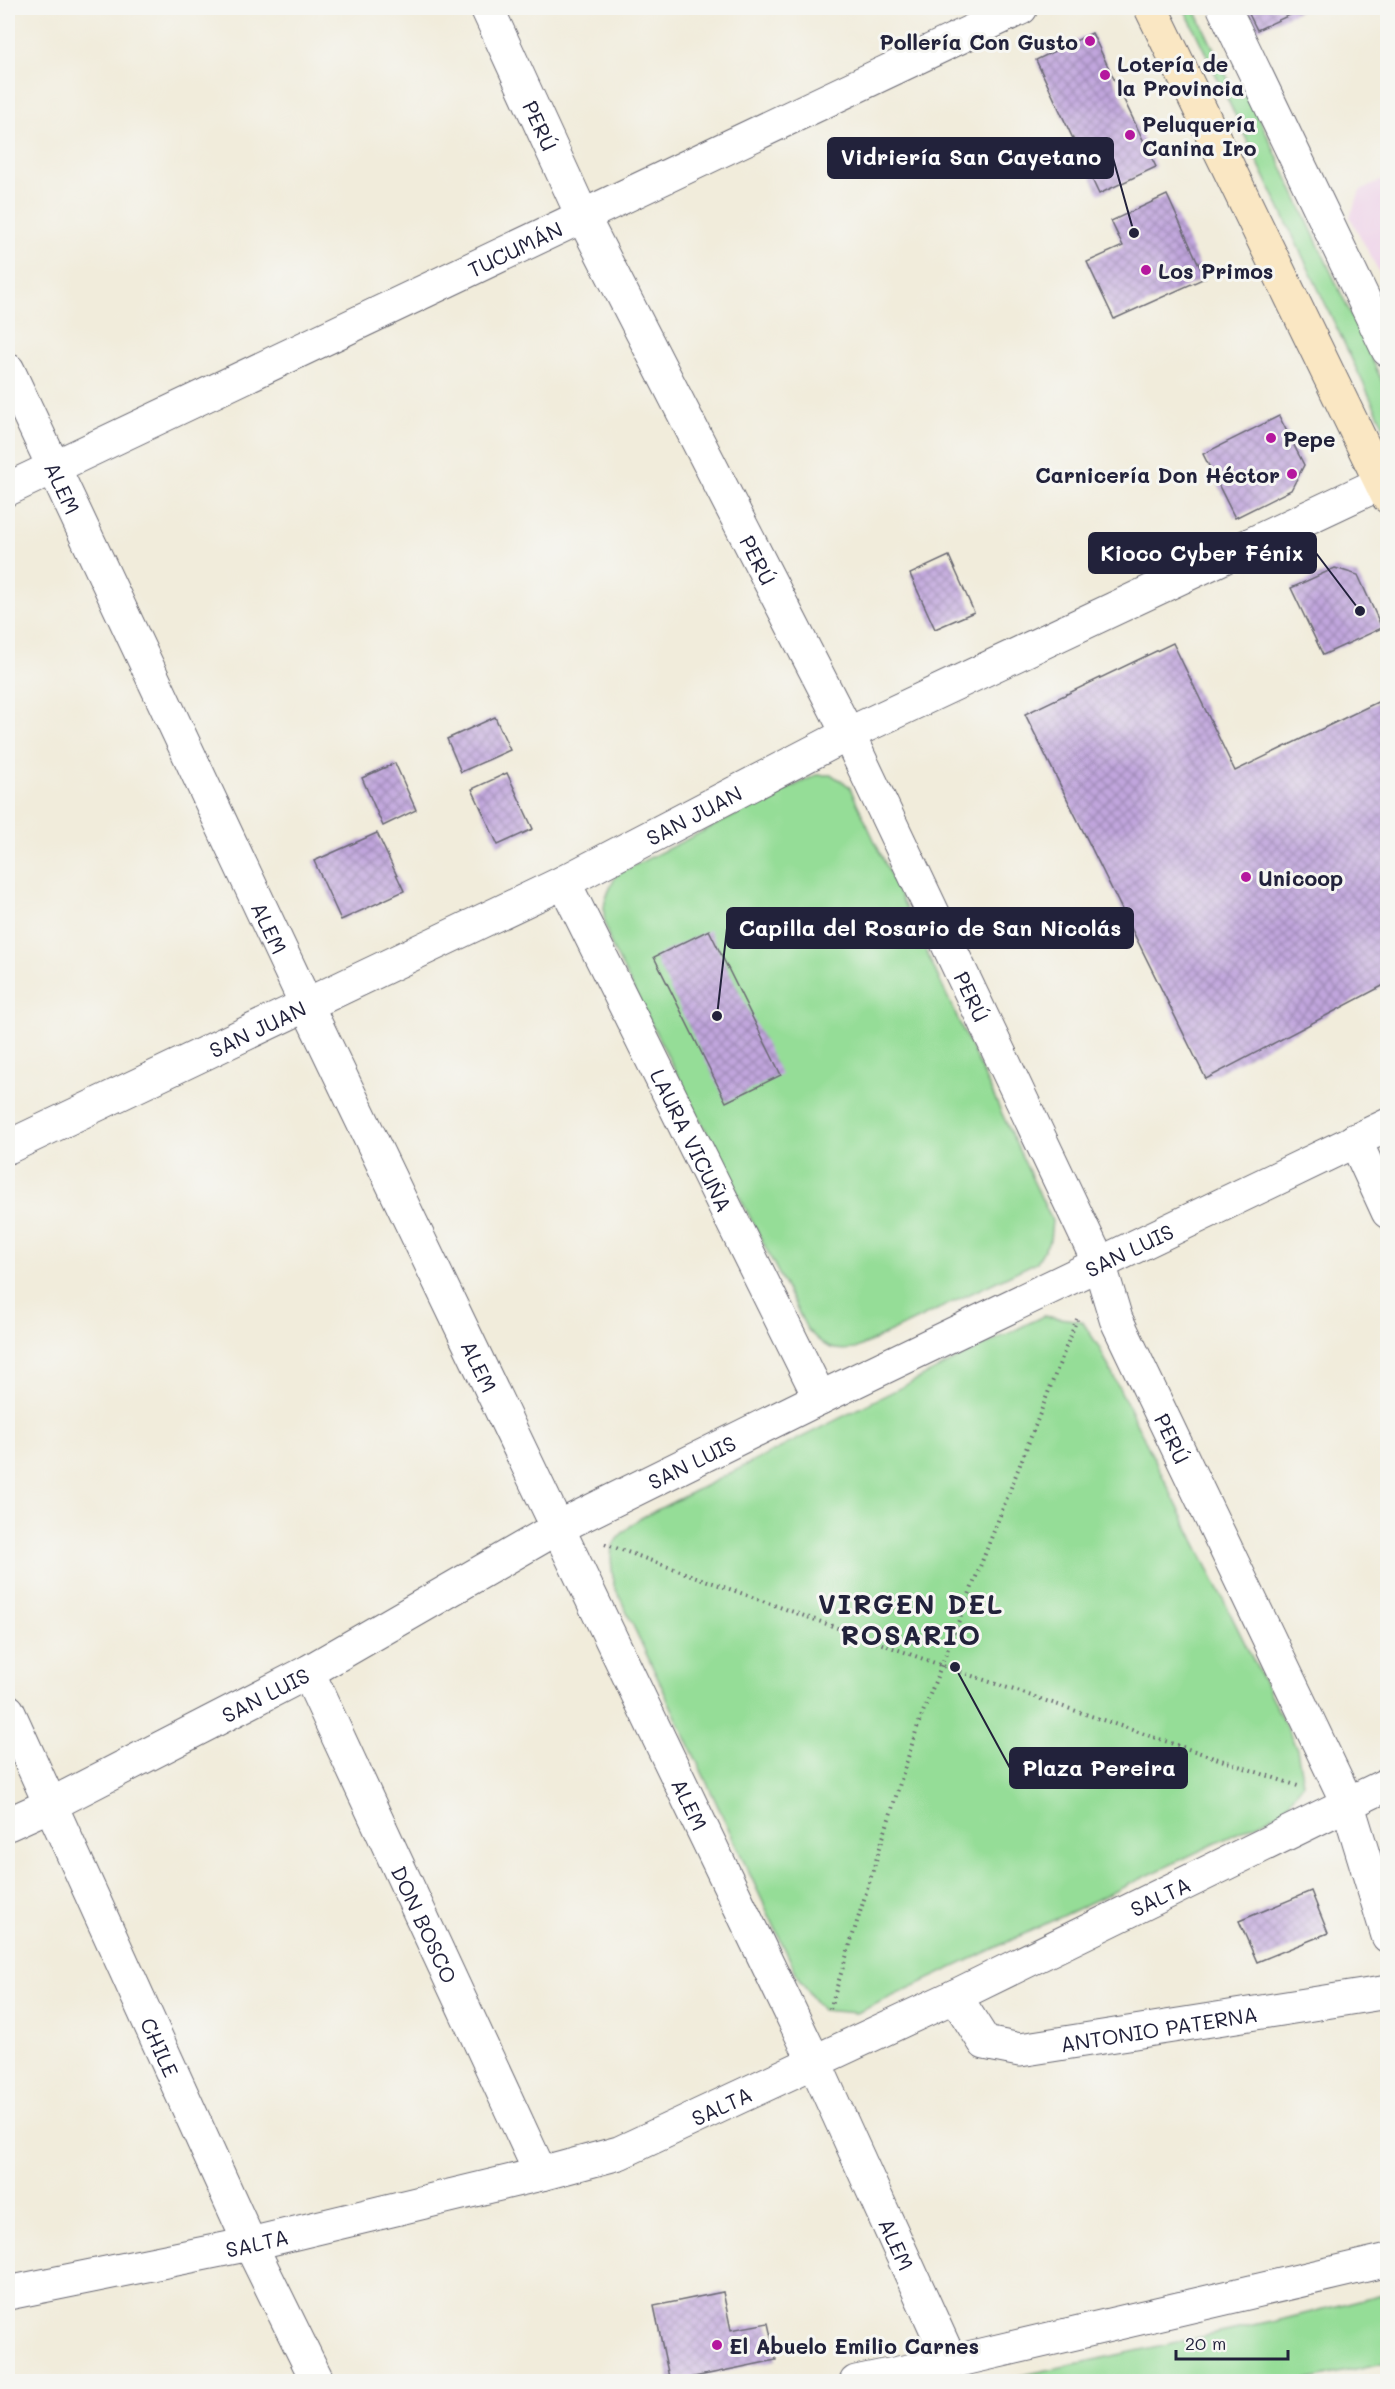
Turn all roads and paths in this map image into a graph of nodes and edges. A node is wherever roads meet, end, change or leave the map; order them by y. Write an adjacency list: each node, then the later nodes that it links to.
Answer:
1 (487, 8): 5 (street, PERÚ)
2 (1021, 8): 5 (street, TUCUMÁN)
3 (1151, 8): 10 (main road)
4 (1224, 8): 6 (street)
5 (583, 217): 8 (street, TUCUMÁN); 11 (street, PERÚ)
6 (1388, 350)
7 (8, 370): 8 (street, ALEM)
8 (52, 468): 9 (street, TUCUMÁN); 13 (street, ALEM)
9 (8, 489)
10 (1384, 490): 11 (street, SAN JUAN)
11 (848, 734): 12 (street, SAN JUAN); 18 (street, PERÚ)
12 (564, 882): 13 (street, SAN JUAN); 20 (street, LAURA VICUÑA)
13 (307, 1006): 16 (street, SAN JUAN); 21 (street, ALEM)
14 (1388, 1125): 15 (street, SAN LUIS)
15 (1355, 1140): 17 (street); 18 (street, SAN LUIS)
16 (8, 1147)
17 (1388, 1212)
18 (1099, 1263): 20 (street, SAN LUIS); 26 (street, PERÚ)
19 (1078, 1317): 22 (path)
20 (820, 1398): 21 (street, SAN LUIS)
21 (559, 1527): 22 (path); 23 (street, SAN LUIS); 32 (street, ALEM)
22 (943, 1666): 26 (path); 32 (path)
23 (308, 1672): 27 (street, SAN LUIS); 33 (street, DON BOSCO)
24 (8, 1711): 27 (street, CHILE)
25 (1388, 1784): 26 (street, SALTA)
26 (1347, 1802): 29 (street, PERÚ); 31 (street, SALTA)
27 (51, 1804): 28 (street, SAN LUIS); 34 (street, CHILE)
28 (8, 1824)
29 (1388, 1936)
30 (1388, 1992): 31 (street, ANTONIO PATERNA)
31 (956, 1996): 32 (street, SALTA)
32 (814, 2061): 33 (street, SALTA); 37 (street, ALEM)
33 (542, 2174): 34 (street, SALTA)
34 (250, 2244): 36 (street, SALTA); 38 (street, CHILE)
35 (1388, 2260): 37 (street)
36 (8, 2293)
37 (951, 2362): 39 (street)
38 (318, 2382)
39 (856, 2382)

